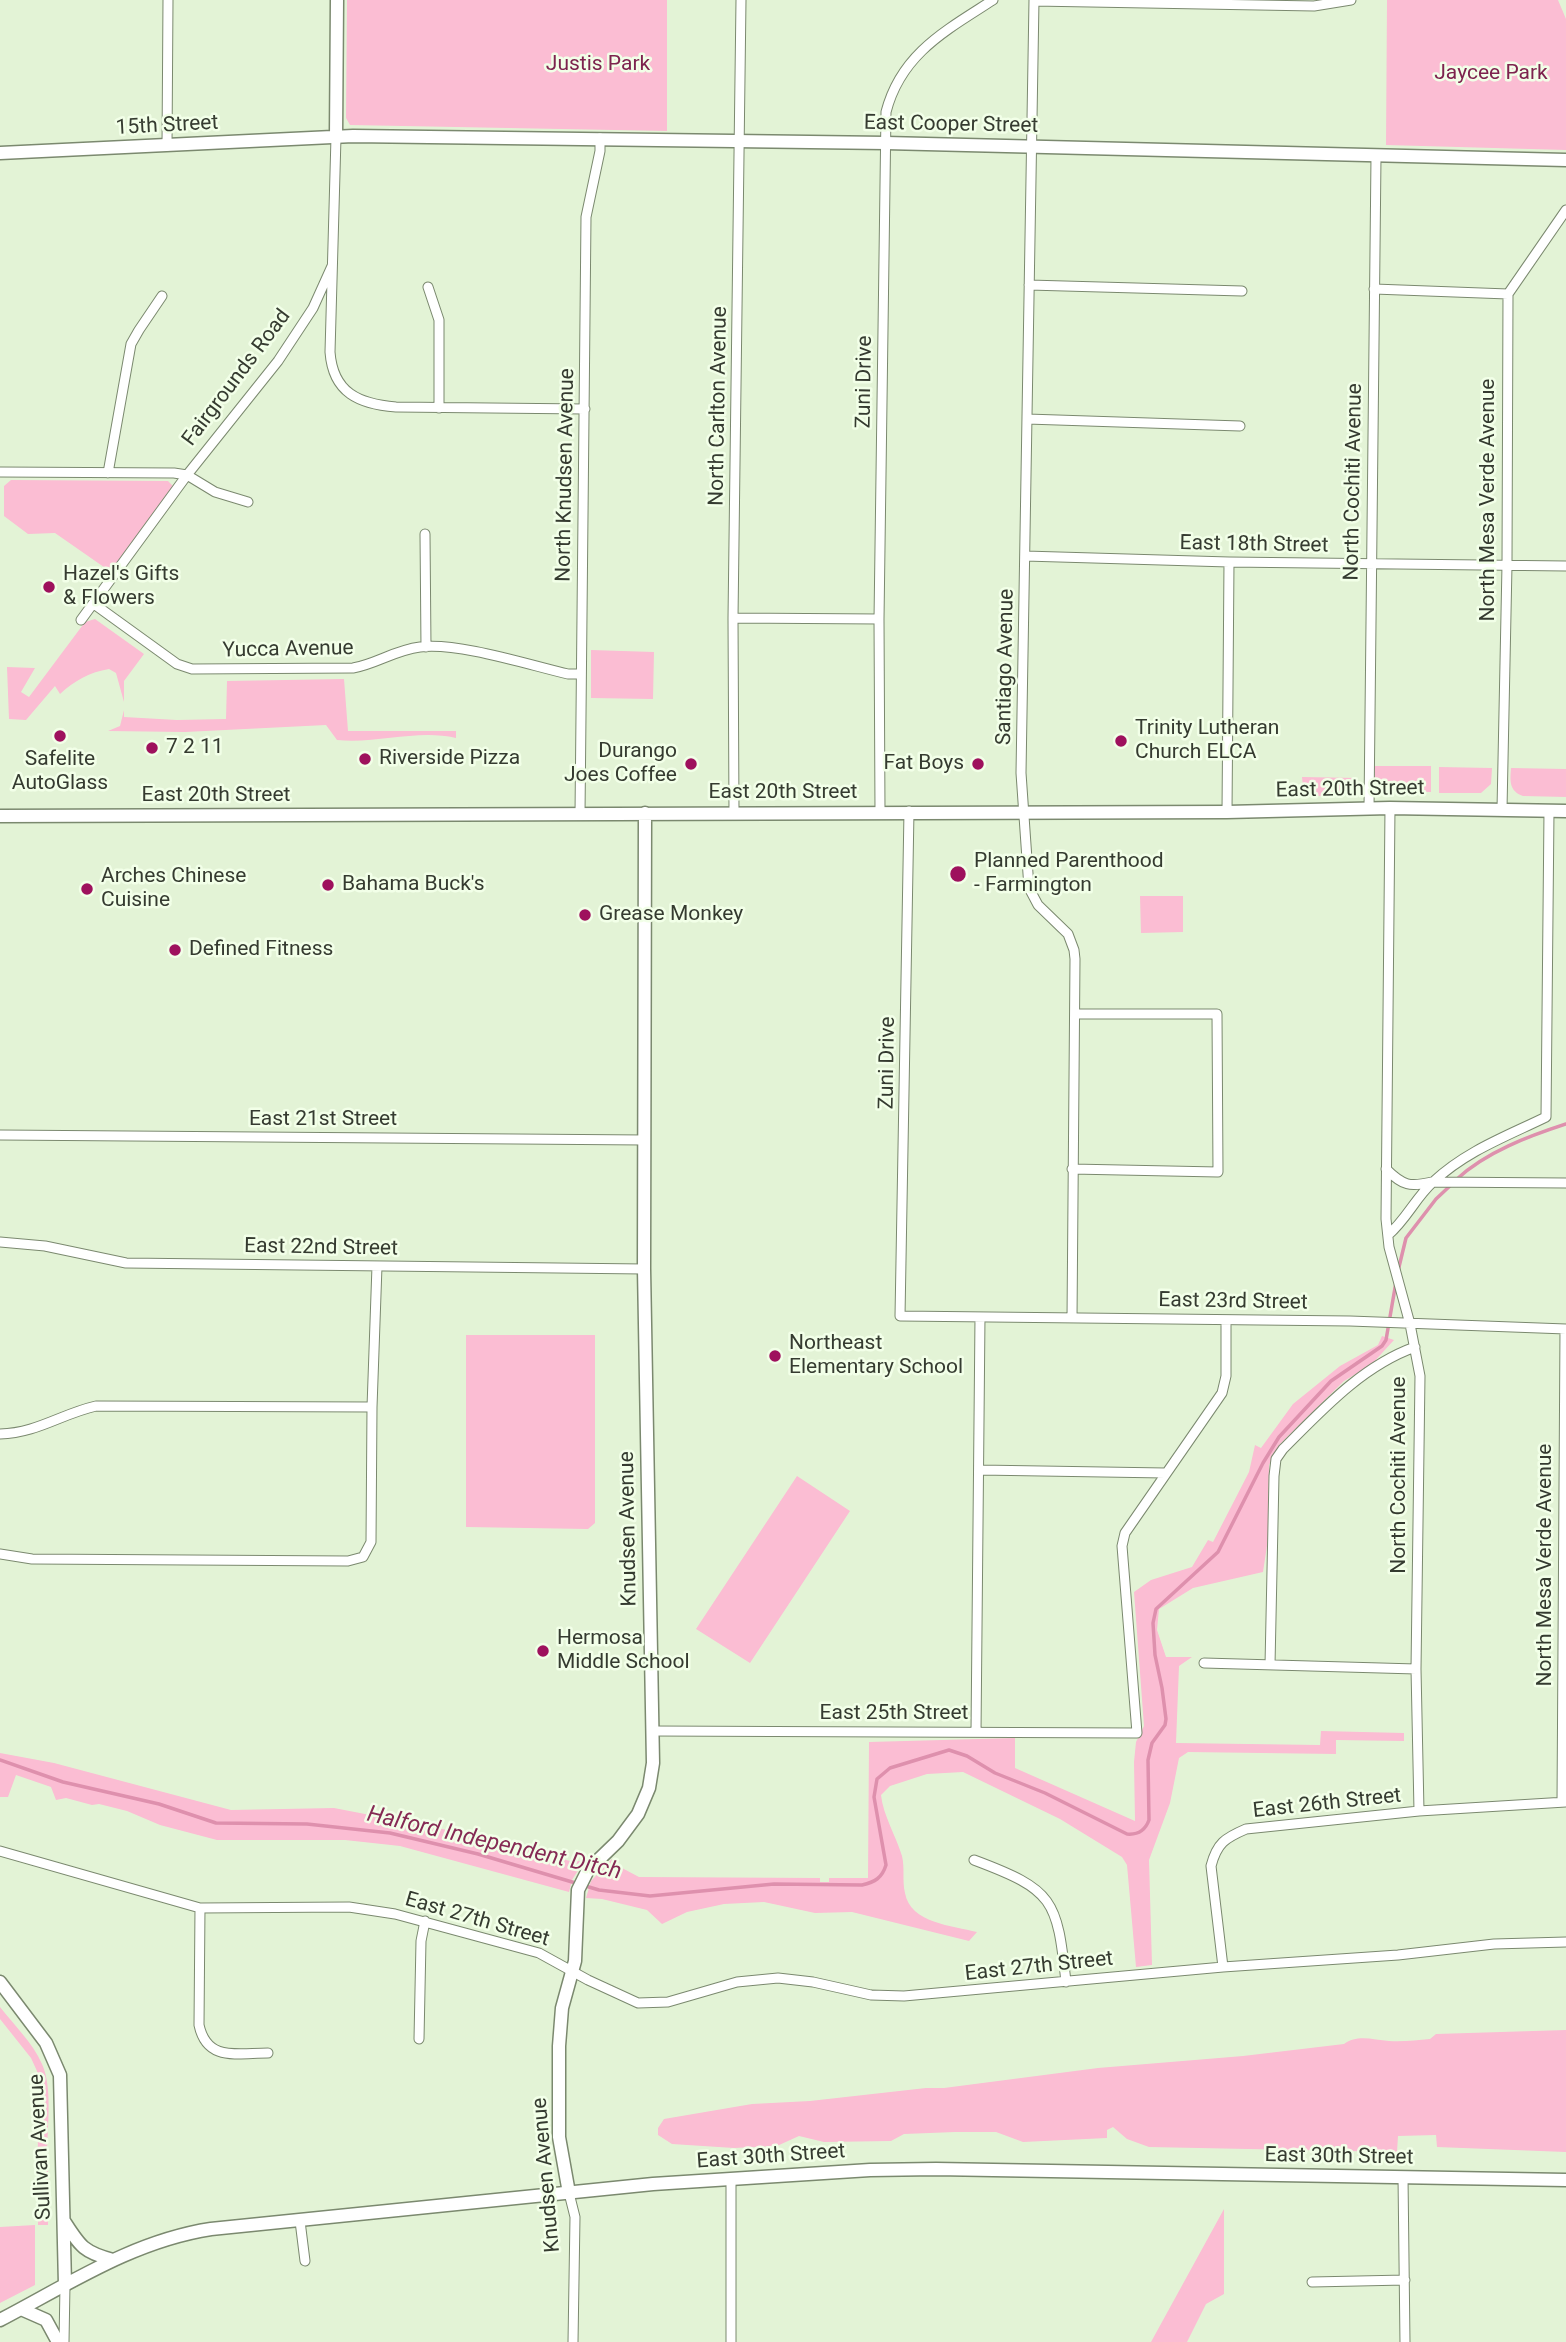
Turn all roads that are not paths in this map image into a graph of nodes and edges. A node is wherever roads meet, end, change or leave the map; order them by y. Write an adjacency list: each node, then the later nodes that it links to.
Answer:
1 (168, 0): 11 (street)
2 (337, 0): 7 (main road, Fairgrounds Road)
3 (741, 0): 9 (street, North Carlton Avenue)
4 (993, 0): 10 (street, Zuni Drive)
5 (1351, 0): 6 (street)
6 (1034, 1): 12 (street, Santiago Avenue)
7 (336, 137): 8 (main road, East Cooper Street); 11 (main road, 15th Street); 17 (street, Fairgrounds Road)
8 (600, 138): 9 (main road, East Cooper Street); 25 (street, North Knudsen Avenue)
9 (740, 141): 10 (main road, East Cooper Street); 39 (street, North Carlton Avenue)
10 (886, 143): 12 (main road, East Cooper Street); 40 (street, Zuni Drive)
11 (167, 146): 13 (main road, 15th Street)
12 (1030, 146): 14 (main road, East Cooper Street); 18 (street, Santiago Avenue)
13 (0, 152)
14 (1376, 157): 15 (main road, East Cooper Street); 20 (street, North Cochiti Avenue)
15 (1566, 160)
16 (1566, 209): 22 (street)
17 (334, 261): 24 (street); 30 (street, Fairgrounds Road)
18 (1029, 285): 21 (street); 26 (street, Santiago Avenue)
19 (428, 287): 24 (street)
20 (1374, 289): 22 (street); 35 (street, North Cochiti Avenue)
21 (1242, 291)
22 (1508, 295): 36 (street, North Mesa Verde Avenue)
23 (162, 296): 29 (street)
24 (439, 408): 25 (street)
25 (584, 409): 43 (street, North Knudsen Avenue)
26 (1027, 419): 27 (street); 33 (street, Santiago Avenue)
27 (1240, 426)
28 (0, 472): 29 (street)
29 (108, 473): 30 (street)
30 (187, 475): 31 (street); 38 (street, Fairgrounds Road)
31 (248, 502)
32 (425, 534): 42 (street)
33 (1025, 556): 34 (street, East 18th Street); 49 (street, Santiago Avenue)
34 (1229, 562): 35 (street, East 18th Street); 52 (street)
35 (1370, 564): 36 (street, East 18th Street); 44 (street, North Cochiti Avenue)
36 (1507, 565): 37 (street, East 18th Street); 46 (street, North Mesa Verde Avenue)
37 (1566, 566)
38 (94, 604): 41 (street, Fairgrounds Road); 42 (street, Yucca Avenue)
39 (733, 618): 40 (street); 54 (street, North Carlton Avenue)
40 (880, 619): 47 (street, Zuni Drive)
41 (81, 620)
42 (426, 647): 43 (street, Yucca Avenue)
43 (581, 674): 55 (street, North Knudsen Avenue)
44 (1369, 808): 45 (main road, East 20th Street); 52 (main road, East 20th Street)
45 (1390, 808): 46 (main road, East 20th Street); 60 (street, North Cochiti Avenue)
46 (1502, 809): 50 (main road, East 20th Street)
47 (880, 811): 48 (main road, East 20th Street); 54 (main road, East 20th Street)
48 (909, 811): 49 (main road, East 20th Street); 68 (street, Zuni Drive)
49 (1024, 811): 52 (main road, East 20th Street); 57 (street, Santiago Avenue)
50 (1549, 811): 51 (main road, East 20th Street); 62 (street)
51 (1566, 811)
52 (1227, 812)
53 (645, 813): 54 (main road, East 20th Street); 55 (main road, East 20th Street); 59 (main road, Knudsen Avenue)
54 (734, 813)
55 (580, 814): 56 (main road, East 20th Street)
56 (0, 816)
57 (1075, 1014): 61 (street, Santiago Avenue); 61 (street)
58 (0, 1135): 59 (street, East 21st Street)
59 (645, 1140): 67 (main road, Knudsen Avenue)
60 (1387, 1169): 62 (street); 64 (street, North Cochiti Avenue)
61 (1073, 1170): 70 (street, Santiago Avenue)
62 (1432, 1182): 63 (street); 64 (street)
63 (1566, 1183)
64 (1388, 1235): 72 (street, North Cochiti Avenue)
65 (0, 1242): 66 (street, East 22nd Street)
66 (377, 1266): 67 (street, East 22nd Street); 75 (street)
67 (644, 1269): 85 (main road, Knudsen Avenue)
68 (900, 1316): 69 (street, East 23rd Street)
69 (980, 1317): 70 (street, East 23rd Street); 78 (street)
70 (1072, 1318): 71 (street, East 23rd Street)
71 (1226, 1320): 72 (street, East 23rd Street); 79 (street)
72 (1410, 1324): 73 (street, East 23rd Street); 74 (street, North Cochiti Avenue)
73 (1566, 1329): 77 (street, North Mesa Verde Avenue)
74 (1415, 1347): 83 (street); 84 (street, North Cochiti Avenue)
75 (372, 1407): 76 (street); 80 (street)
76 (0, 1434)
77 (1565, 1467): 81 (street, North Mesa Verde Avenue)
78 (980, 1470): 79 (street); 86 (street)
79 (1165, 1473): 86 (street, East 25th Street)
80 (0, 1554)
81 (1566, 1604): 87 (street, North Mesa Verde Avenue)
82 (1204, 1663): 83 (street)
83 (1270, 1665): 84 (street)
84 (1416, 1669): 88 (street, North Cochiti Avenue)
85 (652, 1731): 86 (street, East 25th Street); 95 (main road, Knudsen Avenue)
86 (976, 1732)
87 (1564, 1802): 88 (street, East 26th Street)
88 (1419, 1811): 94 (street, East 26th Street)
89 (0, 1851): 91 (street, East 27th Street)
90 (974, 1860): 97 (street)
91 (200, 1908): 92 (street, East 27th Street); 99 (street)
92 (425, 1921): 95 (street, East 27th Street); 98 (street)
93 (1566, 1942): 94 (street, East 27th Street)
94 (1223, 1967): 97 (street, East 27th Street)
95 (573, 1971): 97 (street, East 27th Street); 103 (main road, Knudsen Avenue)
96 (0, 1982): 104 (main road, Sullivan Avenue)
97 (1066, 1982)
98 (419, 2039)
99 (268, 2053)
100 (1403, 2177): 101 (main road, East 30th Street); 102 (main road, East 30th Street); 108 (street)
101 (731, 2179): 103 (main road, East 30th Street); 116 (street)
102 (1566, 2180)
103 (569, 2193): 105 (main road, East 30th Street); 115 (street, Knudsen Avenue)
104 (64, 2220): 106 (main road); 110 (main road, Sullivan Avenue)
105 (300, 2221): 106 (main road, East 30th Street); 107 (street)
106 (113, 2260): 110 (main road, East 30th Street)
107 (305, 2260)
108 (1405, 2280): 109 (street); 117 (street)
109 (1312, 2281)
110 (65, 2285): 111 (main road, East 30th Street); 114 (street)
111 (21, 2309): 112 (main road, East 30th Street); 113 (main road)
112 (0, 2320)
113 (58, 2342)
114 (64, 2342)
115 (573, 2342)
116 (731, 2342)
117 (1405, 2342)

